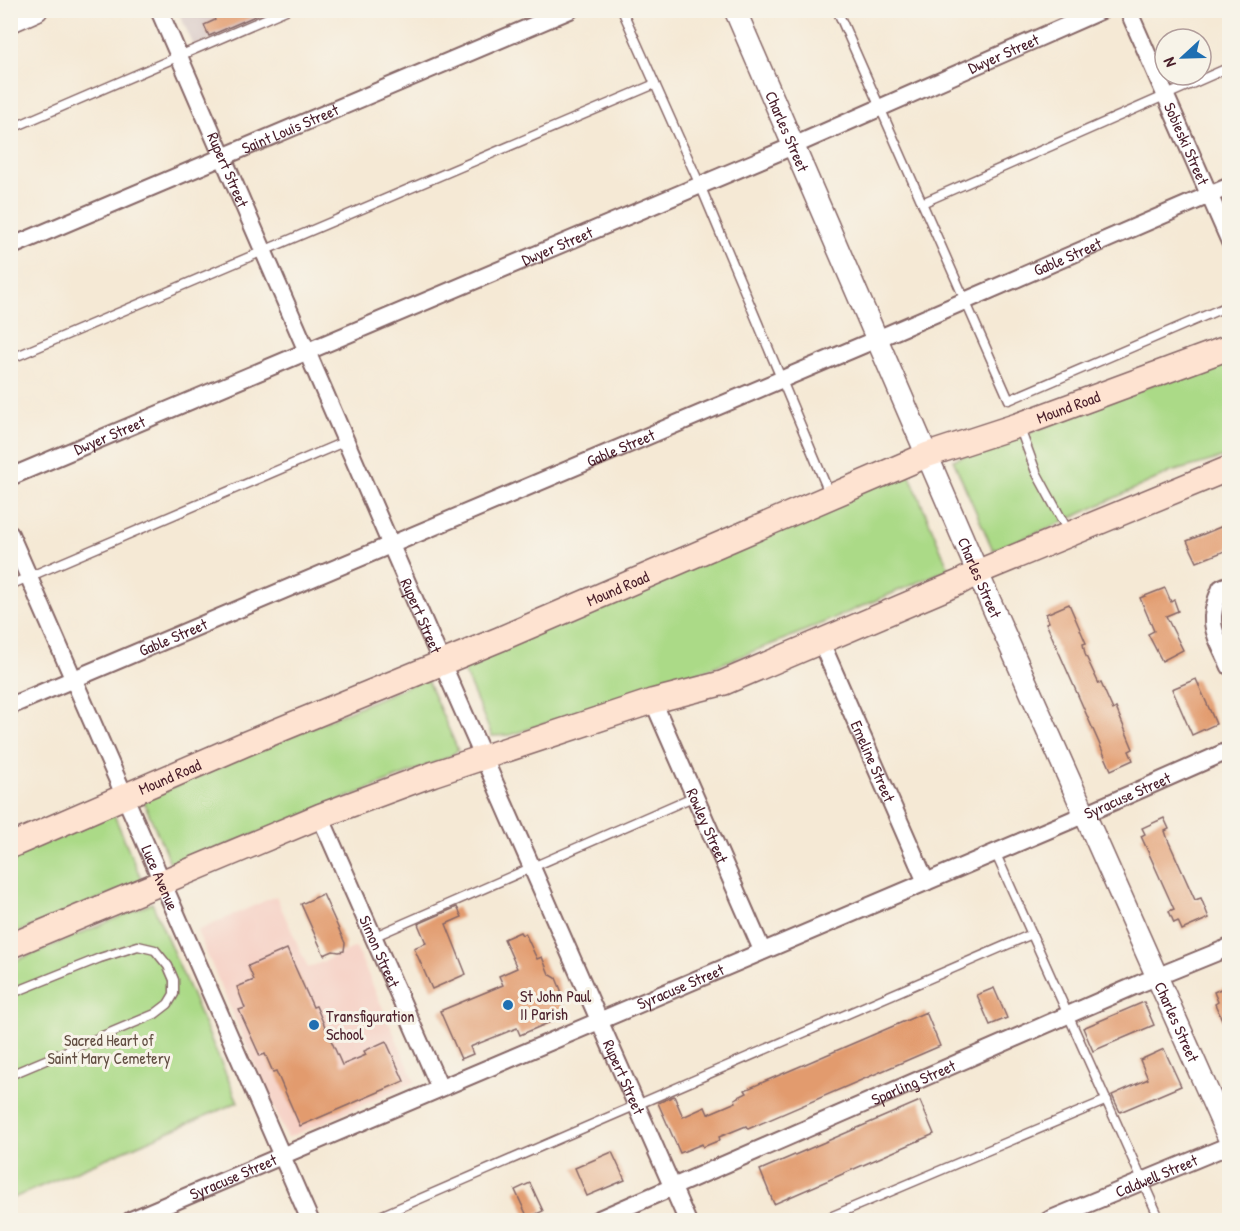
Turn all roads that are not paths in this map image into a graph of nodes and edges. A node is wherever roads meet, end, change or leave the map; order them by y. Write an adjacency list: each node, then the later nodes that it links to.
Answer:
1 (37, 10): 10 (street)
2 (159, 10): 11 (street, Rupert Street)
3 (286, 10): 11 (lane)
4 (570, 10): 18 (street, Saint Louis Street)
5 (622, 10): 13 (lane)
6 (735, 10): 17 (street, Charles Street)
7 (1102, 10): 15 (street, Dwyer Street)
8 (1128, 10): 14 (street, Sobieski Street)
9 (838, 11): 15 (lane)
10 (10, 22)
11 (179, 57): 16 (lane); 18 (street, Rupert Street)
12 (1230, 67): 14 (lane)
13 (655, 84): 19 (lane); 25 (lane)
14 (1165, 95): 21 (street, Sobieski Street); 22 (lane)
15 (880, 108): 17 (street, Dwyer Street); 22 (lane)
16 (10, 129)
17 (793, 146): 19 (street, Dwyer Street); 28 (street, Charles Street)
18 (223, 158): 24 (street, Saint Louis Street); 25 (street, Rupert Street)
19 (700, 185): 30 (street, Dwyer Street); 32 (lane)
20 (1230, 186): 21 (street, Gable Street)
21 (1208, 195): 23 (street, Sobieski Street); 26 (street, Gable Street)
22 (922, 203): 26 (lane)
23 (1230, 242)
24 (10, 247)
25 (263, 250): 30 (street, Rupert Street); 31 (lane)
26 (965, 301): 27 (lane); 28 (street, Gable Street)
27 (1230, 305)
28 (877, 339): 32 (street, Gable Street); 35 (street, Charles Street)
29 (1230, 347): 33 (main road, Mound Road)
30 (307, 351): 34 (street, Rupert Street); 37 (street, Dwyer Street)
31 (10, 359)
32 (781, 380): 38 (lane); 41 (street, Gable Street)
33 (1019, 425): 35 (main road, Mound Road); 40 (lane)
34 (346, 441): 41 (street, Rupert Street); 43 (lane)
35 (927, 455): 38 (main road, Mound Road); 42 (street, Charles Street)
36 (1230, 468): 40 (main road)
37 (10, 477)
38 (830, 496): 47 (main road, Mound Road)
39 (10, 534): 43 (street, Luce Avenue)
40 (1070, 534): 42 (main road)
41 (391, 545): 47 (street, Rupert Street); 49 (street, Gable Street)
42 (978, 572): 46 (main road); 56 (street, Charles Street)
43 (29, 577): 45 (lane); 49 (street, Luce Avenue)
44 (1230, 584): 48 (street)
45 (10, 585)
46 (821, 642): 50 (main road); 62 (street, Emeline Street)
47 (442, 663): 53 (street, Rupert Street); 55 (main road, Mound Road)
48 (1230, 667)
49 (74, 680): 51 (street, Gable Street); 55 (street, Luce Avenue)
50 (653, 700): 53 (main road); 54 (street, Rowley Street)
51 (10, 706)
52 (1230, 750): 56 (street, Syracuse Street)
53 (483, 758): 57 (main road); 60 (street, Rupert Street)
54 (695, 796): 60 (lane); 67 (street, Rowley Street)
55 (126, 797): 58 (main road, Mound Road); 61 (street, Luce Avenue)
56 (1084, 814): 59 (street, Syracuse Street); 68 (street, Charles Street)
57 (320, 816): 61 (main road); 64 (street, Simon Street)
58 (10, 846)
59 (995, 852): 62 (street, Syracuse Street); 63 (lane)
60 (531, 867): 64 (lane); 71 (street, Rupert Street)
61 (161, 881): 65 (main road); 77 (street, Luce Avenue)
62 (926, 882): 67 (street, Syracuse Street)
63 (1032, 934): 70 (lane); 75 (lane)
64 (373, 937): 73 (street, Simon Street)
65 (10, 946)
66 (1230, 947): 68 (street, Sparling Street)
67 (762, 950): 71 (street, Syracuse Street)
68 (1156, 977): 70 (street, Sparling Street); 76 (street, Charles Street)
69 (10, 994): 72 (lane)
70 (1068, 1015): 74 (lane); 79 (street, Sparling Street)
71 (599, 1022): 73 (street, Syracuse Street); 75 (street, Rupert Street)
72 (10, 1075)
73 (440, 1088): 77 (street, Syracuse Street)
74 (1107, 1100): 78 (lane); 85 (lane)
75 (636, 1104): 79 (street, Rupert Street); 82 (lane)
76 (1230, 1143): 78 (street, Caldwell Street)
77 (281, 1156): 80 (street, Syracuse Street); 81 (street, Luce Avenue)
78 (1143, 1182): 86 (street, Caldwell Street); 87 (lane)
79 (673, 1188): 83 (street, Sparling Street); 84 (street, Rupert Street)
80 (131, 1221)
81 (310, 1221)
82 (371, 1221)
83 (597, 1221)
84 (687, 1221)
85 (823, 1221)
86 (1049, 1221)
87 (1160, 1221)

